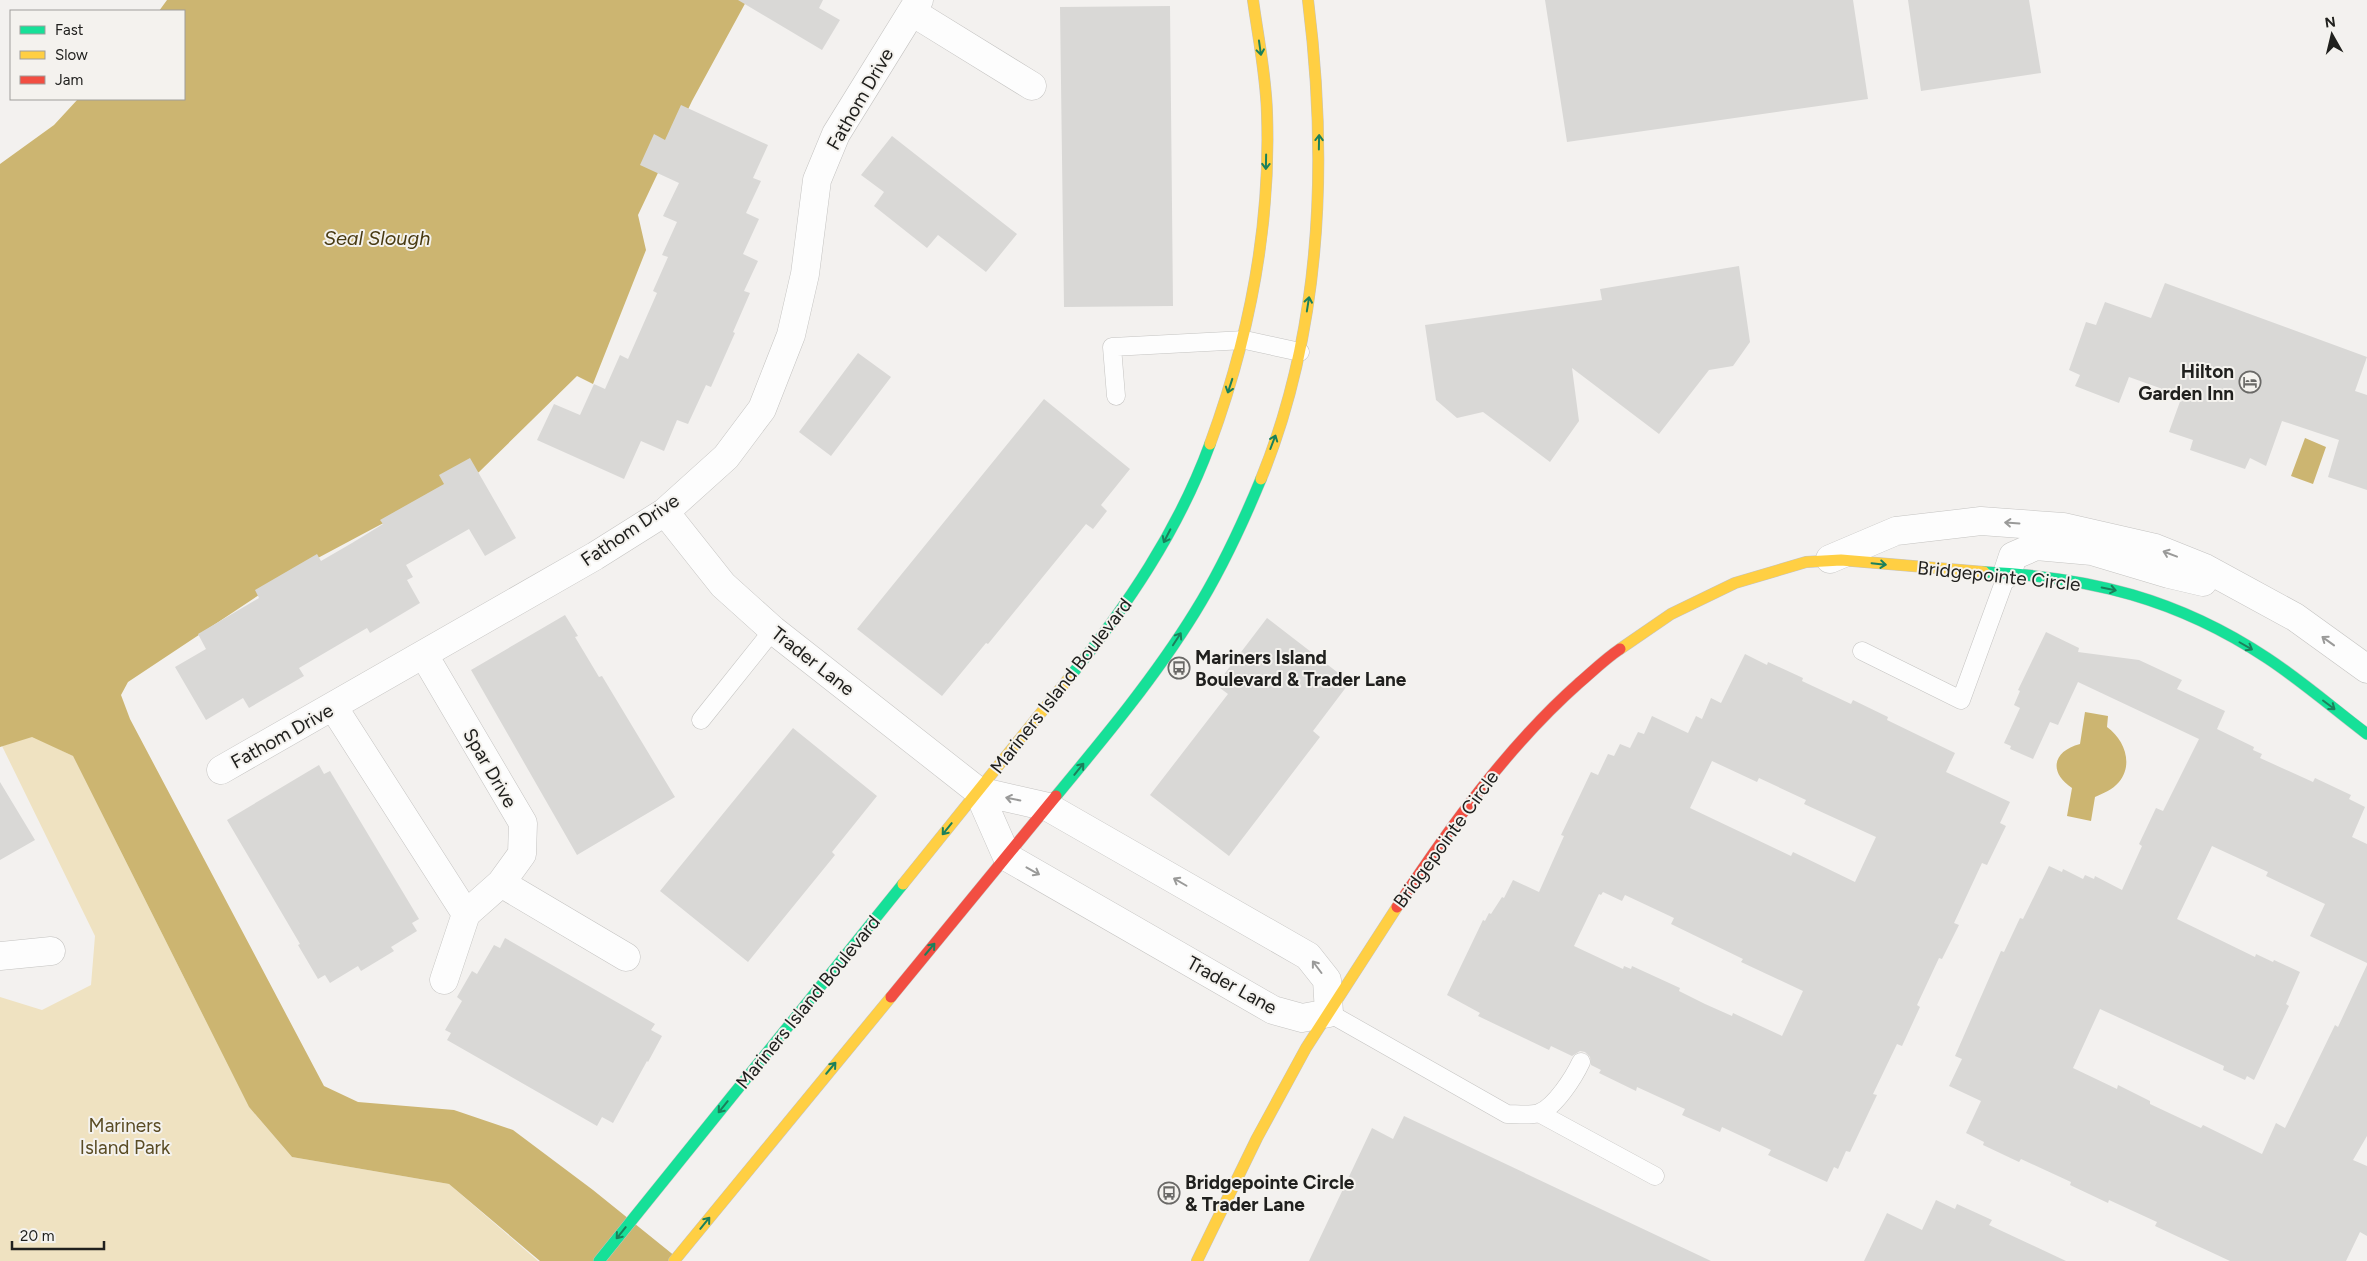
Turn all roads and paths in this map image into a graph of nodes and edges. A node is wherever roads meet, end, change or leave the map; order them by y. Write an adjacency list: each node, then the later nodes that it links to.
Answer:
1 (1253, 0): 5 (main road, Mariners Island Boulevard, one-way to 5)
2 (1308, 0): 6 (main road, one-way to 2)
3 (915, 6): 4 (street); 8 (street, Fathom Drive)
4 (1032, 86)
5 (1245, 340): 6 (lane); 7 (lane); 20 (main road, Mariners Island Boulevard, one-way to 20)
6 (1300, 352): 21 (main road, one-way to 6)
7 (1116, 396)
8 (665, 512): 12 (street, Trader Lane); 14 (street, Fathom Drive)
9 (1830, 559): 10 (main road, Bridgepointe Circle, one-way to 10); 11 (street, Bridgepointe Circle, one-way to 9); 29 (main road, Bridgepointe Circle)
10 (2006, 574): 11 (street); 13 (lane); 18 (main road, Bridgepointe Circle, one-way to 18)
11 (2253, 593): 15 (street, Bridgepointe Circle, one-way to 11)
12 (773, 630): 17 (lane); 20 (street, Trader Lane)
13 (1862, 651)
14 (424, 655): 16 (street, Fathom Drive); 23 (street, Spar Drive)
15 (2367, 670)
16 (334, 708): 19 (street, Fathom Drive); 24 (street)
17 (700, 720)
18 (2367, 734)
19 (221, 770)
20 (978, 791): 21 (street, Trader Lane, one-way to 20); 22 (street, Trader Lane); 33 (main road, Mariners Island Boulevard, one-way to 33)
21 (1048, 807): 22 (main road); 29 (street, Trader Lane, one-way to 21)
22 (1007, 857): 29 (street, Trader Lane, one-way to 29); 34 (main road, one-way to 22)
23 (501, 883): 24 (street, Spar Drive); 27 (street)
24 (466, 914): 28 (street)
25 (52, 951): 26 (street)
26 (0, 956)
27 (626, 957)
28 (444, 980)
29 (1329, 1012): 31 (lane); 35 (main road, Bridgepointe Circle)
30 (1581, 1062): 31 (lane)
31 (1539, 1113): 32 (lane)
32 (1655, 1176)
33 (599, 1261)
34 (674, 1261)
35 (1197, 1261)

